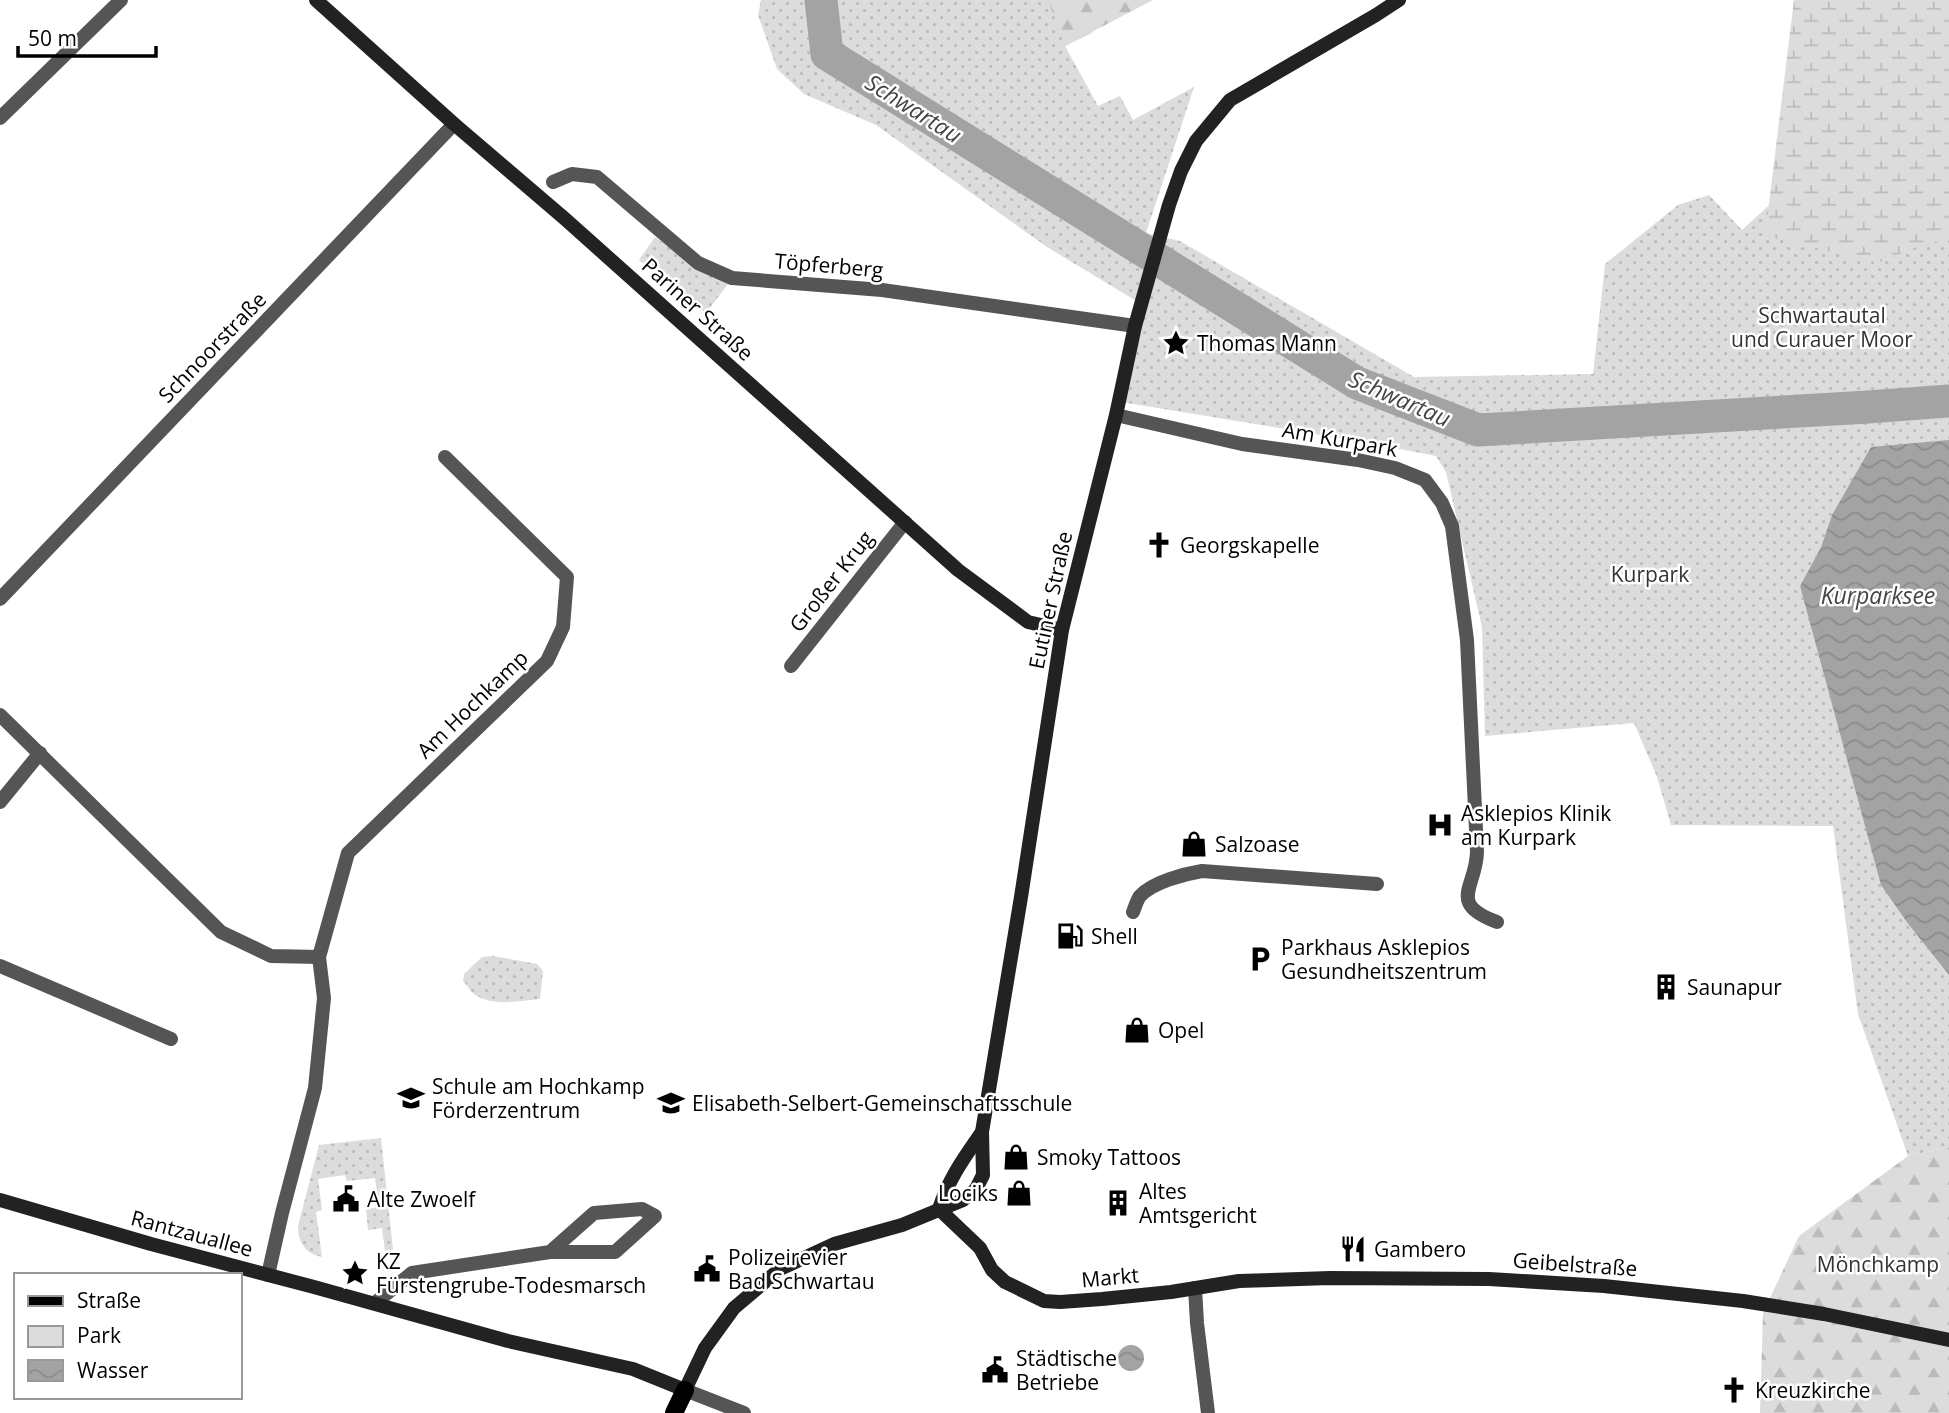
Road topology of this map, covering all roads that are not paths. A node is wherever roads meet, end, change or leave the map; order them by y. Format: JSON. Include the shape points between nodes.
{"nodes":[{"id":1,"x":121,"y":0,"type":"edge"},
{"id":2,"x":316,"y":0,"type":"edge"},
{"id":3,"x":1399,"y":0,"type":"edge"},
{"id":4,"x":0,"y":118,"type":"edge"},
{"id":5,"x":454,"y":124,"type":"junction"},
{"id":6,"x":554,"y":182,"type":"dead end"},
{"id":7,"x":1135,"y":326,"type":"junction"},
{"id":8,"x":1116,"y":415,"type":"junction"},
{"id":9,"x":445,"y":457,"type":"dead end"},
{"id":10,"x":905,"y":522,"type":"junction"},
{"id":11,"x":0,"y":599,"type":"edge"},
{"id":12,"x":1062,"y":630,"type":"junction"},
{"id":13,"x":791,"y":666,"type":"dead end"},
{"id":14,"x":0,"y":715,"type":"edge"},
{"id":15,"x":40,"y":753,"type":"junction"},
{"id":16,"x":0,"y":802,"type":"edge"},
{"id":17,"x":1377,"y":884,"type":"dead end"},
{"id":18,"x":1133,"y":912,"type":"dead end"},
{"id":19,"x":1497,"y":922,"type":"dead end"},
{"id":20,"x":319,"y":957,"type":"junction"},
{"id":21,"x":0,"y":966,"type":"edge"},
{"id":22,"x":172,"y":1039,"type":"dead end"},
{"id":23,"x":982,"y":1132,"type":"junction"},
{"id":24,"x":0,"y":1200,"type":"edge"},
{"id":25,"x":939,"y":1209,"type":"junction"},
{"id":26,"x":550,"y":1252,"type":"junction"},
{"id":27,"x":268,"y":1275,"type":"junction"},
{"id":28,"x":1195,"y":1288,"type":"junction"},
{"id":29,"x":375,"y":1303,"type":"junction"},
{"id":30,"x":1949,"y":1340,"type":"edge"},
{"id":31,"x":685,"y":1390,"type":"junction"},
{"id":32,"x":674,"y":1413,"type":"edge"},
{"id":33,"x":744,"y":1413,"type":"edge"},
{"id":34,"x":1208,"y":1413,"type":"edge"}],
"edges":[{"from":1,"to":4,"type":"street"},
{"from":2,"to":5,"type":"main road","name":"Pariner Straße"},
{"from":3,"to":7,"type":"main road","name":"Eutiner Straße","via":[[1230,100],[1196,142],[1181,171]]},
{"from":5,"to":10,"type":"main road","name":"Pariner Straße"},
{"from":5,"to":11,"type":"street","name":"Schnoorstraße"},
{"from":6,"to":7,"type":"street","name":"Töpferberg","via":[[572,174],[597,177],[698,263],[732,278],[882,290]]},
{"from":7,"to":8,"type":"main road","name":"Eutiner Straße"},
{"from":8,"to":12,"type":"main road","name":"Eutiner Straße"},
{"from":8,"to":19,"type":"street","name":"Am Kurpark","via":[[1242,444],[1395,468],[1424,480],[1442,503],[1452,526],[1467,640],[1477,863],[1467,892],[1478,915]]},
{"from":9,"to":20,"type":"street","name":"Am Hochkamp","via":[[567,577],[563,627],[547,661],[348,853]]},
{"from":10,"to":12,"type":"main road","name":"Pariner Straße","via":[[958,570],[1028,622]]},
{"from":10,"to":13,"type":"street","name":"Großer Krug"},
{"from":12,"to":23,"type":"main road","name":"Eutiner Straße"},
{"from":14,"to":15,"type":"street"},
{"from":15,"to":16,"type":"street"},
{"from":15,"to":20,"type":"street","via":[[221,932],[271,956]]},
{"from":17,"to":18,"type":"street","via":[[1202,871],[1161,883],[1140,897]]},
{"from":20,"to":27,"type":"street","name":"Am Hochkamp","via":[[324,998],[315,1087]]},
{"from":21,"to":22,"type":"street"},
{"from":23,"to":25,"type":"main road","via":[[952,1176]]},
{"from":23,"to":25,"type":"main road","via":[[983,1175],[976,1189]]},
{"from":24,"to":27,"type":"main road","name":"Rantzauallee"},
{"from":25,"to":28,"type":"main road","name":"Markt","via":[[980,1248],[1005,1282],[1044,1301]]},
{"from":25,"to":31,"type":"main road","via":[[834,1244],[780,1269],[734,1308],[705,1348]]},
{"from":26,"to":26,"type":"street","via":[[615,1252],[655,1216],[642,1209],[594,1213]]},
{"from":26,"to":29,"type":"street","via":[[412,1273]]},
{"from":27,"to":29,"type":"main road","name":"Rantzauallee"},
{"from":28,"to":30,"type":"main road","name":"Geibelstraße","via":[[1233,1281],[1330,1279],[1489,1279],[1604,1286],[1743,1301]]},
{"from":28,"to":34,"type":"street"},
{"from":29,"to":31,"type":"main road","name":"Rantzauallee","via":[[508,1341],[634,1369]]},
{"from":31,"to":32,"type":"main road"},
{"from":31,"to":33,"type":"street"}]}
